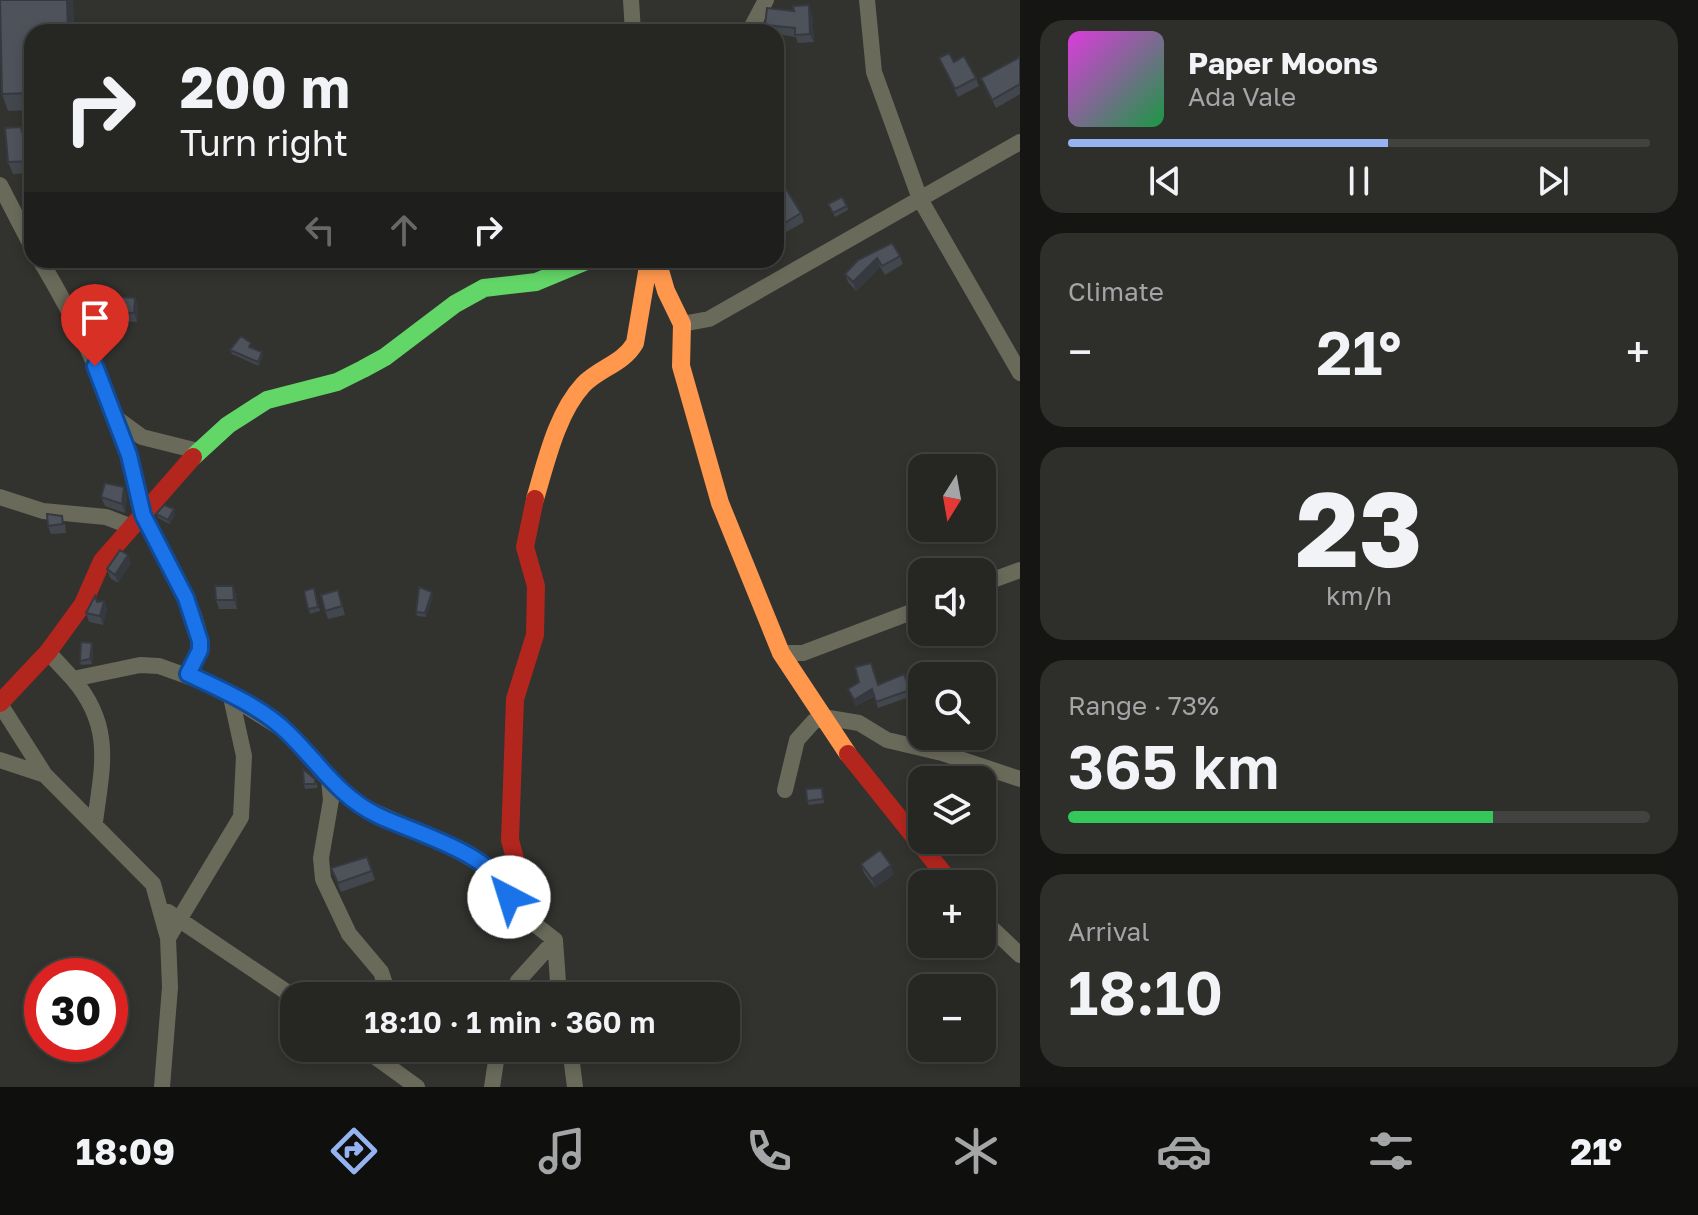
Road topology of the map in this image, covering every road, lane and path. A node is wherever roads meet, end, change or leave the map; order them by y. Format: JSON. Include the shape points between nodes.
{"nodes":[{"id":1,"x":631,"y":0,"type":"edge"},
{"id":2,"x":766,"y":0,"type":"edge"},
{"id":3,"x":867,"y":0,"type":"edge"},
{"id":4,"x":632,"y":24,"type":"edge"},
{"id":5,"x":753,"y":24,"type":"edge"},
{"id":6,"x":1020,"y":142,"type":"edge"},
{"id":7,"x":0,"y":185,"type":"edge"},
{"id":8,"x":920,"y":199,"type":"junction"},
{"id":9,"x":24,"y":232,"type":"edge"},
{"id":10,"x":44,"y":268,"type":"edge"},
{"id":11,"x":570,"y":268,"type":"edge"},
{"id":12,"x":648,"y":268,"type":"edge"},
{"id":13,"x":659,"y":268,"type":"edge"},
{"id":14,"x":682,"y":324,"type":"junction"},
{"id":15,"x":1020,"y":373,"type":"edge"},
{"id":16,"x":115,"y":418,"type":"junction"},
{"id":17,"x":198,"y":451,"type":"junction"},
{"id":18,"x":0,"y":497,"type":"edge"},
{"id":19,"x":137,"y":521,"type":"junction"},
{"id":20,"x":1020,"y":570,"type":"edge"},
{"id":21,"x":996,"y":579,"type":"edge"},
{"id":22,"x":908,"y":613,"type":"edge"},
{"id":23,"x":48,"y":652,"type":"junction"},
{"id":24,"x":781,"y":653,"type":"junction"},
{"id":25,"x":188,"y":674,"type":"junction"},
{"id":26,"x":73,"y":679,"type":"junction"},
{"id":27,"x":231,"y":697,"type":"junction"},
{"id":28,"x":0,"y":704,"type":"edge"},
{"id":29,"x":822,"y":719,"type":"junction"},
{"id":30,"x":0,"y":760,"type":"edge"},
{"id":31,"x":45,"y":775,"type":"junction"},
{"id":32,"x":1020,"y":779,"type":"edge"},
{"id":33,"x":329,"y":780,"type":"junction"},
{"id":34,"x":785,"y":790,"type":"dead end"},
{"id":35,"x":95,"y":822,"type":"junction"},
{"id":36,"x":940,"y":870,"type":"edge"},
{"id":37,"x":506,"y":889,"type":"junction"},
{"id":38,"x":160,"y":906,"type":"junction"},
{"id":39,"x":177,"y":918,"type":"junction"},
{"id":40,"x":996,"y":932,"type":"edge"},
{"id":41,"x":168,"y":938,"type":"junction"},
{"id":42,"x":555,"y":940,"type":"junction"},
{"id":43,"x":1020,"y":955,"type":"edge"},
{"id":44,"x":384,"y":982,"type":"edge"},
{"id":45,"x":522,"y":982,"type":"edge"},
{"id":46,"x":558,"y":982,"type":"edge"},
{"id":47,"x":280,"y":988,"type":"edge"},
{"id":48,"x":382,"y":1062,"type":"edge"},
{"id":49,"x":496,"y":1062,"type":"edge"},
{"id":50,"x":572,"y":1062,"type":"edge"},
{"id":51,"x":162,"y":1087,"type":"edge"},
{"id":52,"x":417,"y":1087,"type":"edge"},
{"id":53,"x":492,"y":1087,"type":"edge"},
{"id":54,"x":575,"y":1087,"type":"edge"}],
"edges":[{"from":1,"to":4,"type":"street"},
{"from":2,"to":5,"type":"street"},
{"from":3,"to":8,"type":"street","via":[[874,72]]},
{"from":6,"to":8,"type":"street"},
{"from":7,"to":9,"type":"street"},
{"from":8,"to":14,"type":"street","via":[[709,319]]},
{"from":8,"to":15,"type":"street"},
{"from":10,"to":16,"type":"street","via":[[78,328]]},
{"from":11,"to":17,"type":"street","via":[[536,282],[484,288],[385,357],[337,382],[267,400]]},
{"from":12,"to":37,"type":"street","via":[[635,343],[628,355],[586,382],[572,398],[528,522],[525,547],[536,586],[535,635],[515,699],[510,840],[517,866],[515,880]]},
{"from":13,"to":14,"type":"street"},
{"from":14,"to":24,"type":"street","via":[[681,366],[720,503]]},
{"from":16,"to":17,"type":"street","via":[[142,437]]},
{"from":16,"to":19,"type":"street","via":[[129,455]]},
{"from":17,"to":19,"type":"street"},
{"from":18,"to":19,"type":"street","via":[[43,511]]},
{"from":19,"to":23,"type":"street","via":[[102,561],[83,604]]},
{"from":19,"to":25,"type":"street","via":[[186,598],[200,641]]},
{"from":20,"to":21,"type":"street"},
{"from":22,"to":24,"type":"street","via":[[803,653]]},
{"from":23,"to":26,"type":"street"},
{"from":23,"to":28,"type":"street"},
{"from":24,"to":29,"type":"street"},
{"from":25,"to":26,"type":"street","via":[[140,665]]},
{"from":25,"to":27,"type":"street"},
{"from":26,"to":35,"type":"street","via":[[92,711],[105,753]]},
{"from":27,"to":33,"type":"street","via":[[287,732]]},
{"from":27,"to":39,"type":"street","via":[[244,756],[241,817]]},
{"from":28,"to":31,"type":"street"},
{"from":29,"to":32,"type":"street","via":[[859,723],[887,740]]},
{"from":29,"to":34,"type":"street","via":[[797,740]]},
{"from":29,"to":36,"type":"street"},
{"from":30,"to":31,"type":"street"},
{"from":31,"to":35,"type":"street"},
{"from":33,"to":37,"type":"street","via":[[377,815],[474,859]]},
{"from":33,"to":44,"type":"street","via":[[323,879],[349,934]]},
{"from":35,"to":38,"type":"street","via":[[147,874]]},
{"from":37,"to":42,"type":"street","via":[[519,912]]},
{"from":38,"to":39,"type":"street"},
{"from":38,"to":41,"type":"street"},
{"from":39,"to":41,"type":"street"},
{"from":39,"to":47,"type":"street"},
{"from":40,"to":43,"type":"street"},
{"from":41,"to":51,"type":"street"},
{"from":42,"to":45,"type":"street"},
{"from":42,"to":46,"type":"street"},
{"from":48,"to":52,"type":"street"},
{"from":49,"to":53,"type":"street"},
{"from":50,"to":54,"type":"street"}]}
